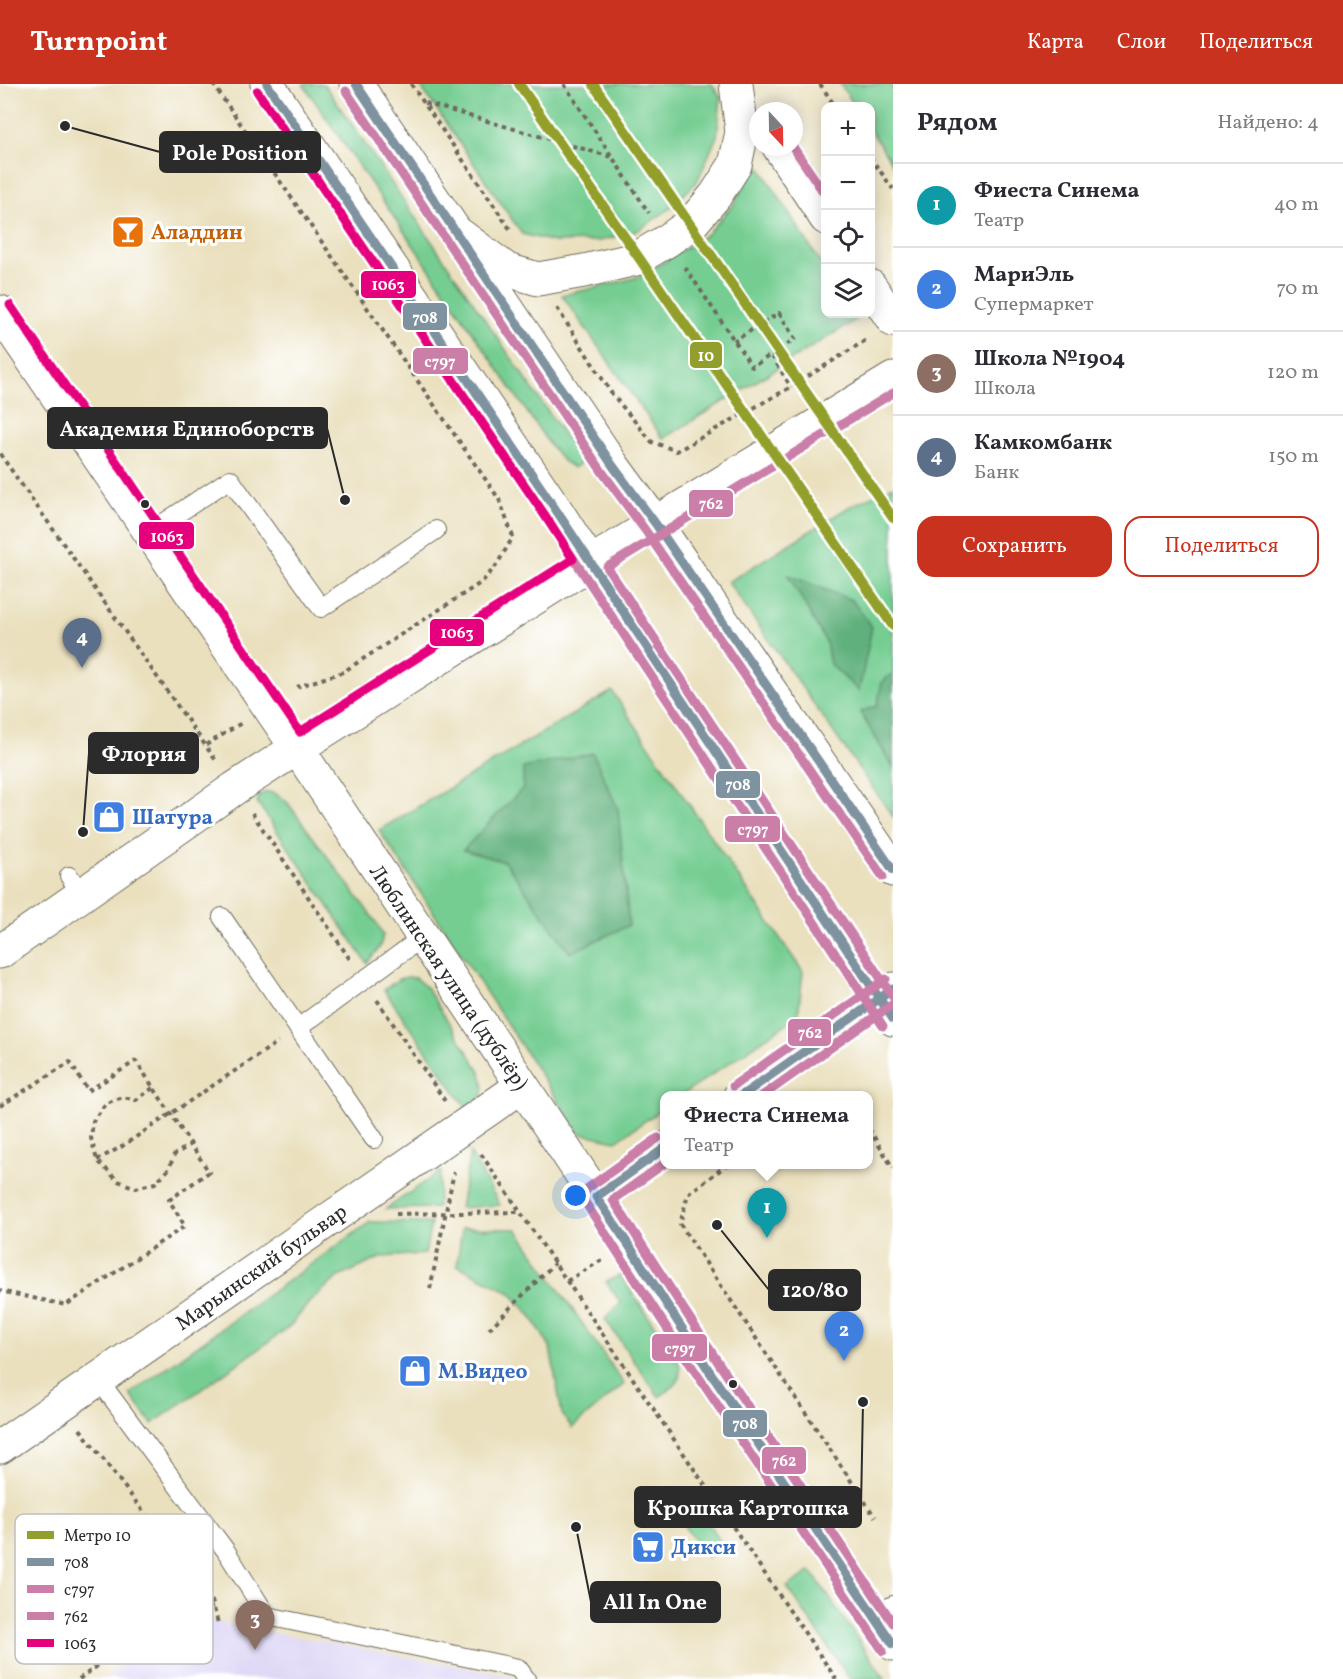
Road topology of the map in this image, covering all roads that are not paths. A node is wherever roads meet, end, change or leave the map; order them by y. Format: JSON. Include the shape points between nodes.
{"nodes":[{"id":1,"x":267,"y":84,"type":"edge"},
{"id":2,"x":356,"y":84,"type":"edge"},
{"id":3,"x":737,"y":84,"type":"edge"},
{"id":4,"x":749,"y":102,"type":"edge"},
{"id":5,"x":785,"y":156,"type":"edge"},
{"id":6,"x":821,"y":212,"type":"edge"},
{"id":7,"x":456,"y":231,"type":"junction"},
{"id":8,"x":875,"y":293,"type":"edge"},
{"id":9,"x":0,"y":312,"type":"edge"},
{"id":10,"x":893,"y":320,"type":"edge"},
{"id":11,"x":893,"y":380,"type":"edge"},
{"id":12,"x":655,"y":523,"type":"junction"},
{"id":13,"x":436,"y":530,"type":"dead end"},
{"id":14,"x":150,"y":532,"type":"junction"},
{"id":15,"x":590,"y":563,"type":"junction"},
{"id":16,"x":297,"y":748,"type":"junction"},
{"id":17,"x":893,"y":870,"type":"edge"},
{"id":18,"x":222,"y":917,"type":"dead end"},
{"id":19,"x":423,"y":937,"type":"junction"},
{"id":20,"x":0,"y":952,"type":"edge"},
{"id":21,"x":888,"y":1002,"type":"edge"},
{"id":22,"x":298,"y":1028,"type":"junction"},
{"id":23,"x":522,"y":1086,"type":"junction"},
{"id":24,"x":746,"y":1091,"type":"edge"},
{"id":25,"x":374,"y":1139,"type":"dead end"},
{"id":26,"x":660,"y":1152,"type":"edge"},
{"id":27,"x":596,"y":1197,"type":"junction"},
{"id":28,"x":87,"y":1387,"type":"junction"},
{"id":29,"x":0,"y":1448,"type":"edge"},
{"id":30,"x":195,"y":1514,"type":"edge"},
{"id":31,"x":213,"y":1536,"type":"edge"},
{"id":32,"x":883,"y":1610,"type":"edge"},
{"id":33,"x":893,"y":1644,"type":"edge"},
{"id":34,"x":526,"y":1679,"type":"edge"}],
"edges":[{"from":1,"to":15,"type":"street"},
{"from":2,"to":7,"type":"street"},
{"from":3,"to":4,"type":"street"},
{"from":3,"to":7,"type":"street","via":[[742,132],[735,165],[692,224],[636,258],[538,279],[507,270]]},
{"from":5,"to":6,"type":"street"},
{"from":7,"to":12,"type":"street"},
{"from":8,"to":10,"type":"street"},
{"from":9,"to":14,"type":"street","name":"Люблинская улица (дублёр)"},
{"from":11,"to":12,"type":"street"},
{"from":12,"to":15,"type":"street"},
{"from":12,"to":17,"type":"street"},
{"from":13,"to":14,"type":"lane","via":[[321,608],[230,479]]},
{"from":14,"to":16,"type":"street","name":"Люблинская улица (дублёр)"},
{"from":15,"to":16,"type":"street"},
{"from":15,"to":21,"type":"street"},
{"from":16,"to":19,"type":"street","name":"Люблинская улица (дублёр)"},
{"from":16,"to":20,"type":"street","via":[[76,885]]},
{"from":18,"to":22,"type":"lane"},
{"from":19,"to":22,"type":"lane"},
{"from":19,"to":23,"type":"street","name":"Люблинская улица (дублёр)"},
{"from":21,"to":24,"type":"street"},
{"from":22,"to":25,"type":"lane"},
{"from":23,"to":27,"type":"street","name":"Люблинская улица (дублёр)"},
{"from":23,"to":28,"type":"street","name":"Марьинский бульвар","via":[[470,1138]]},
{"from":26,"to":27,"type":"street"},
{"from":27,"to":32,"type":"street","name":"Люблинская улица (дублёр)","via":[[708,1369]]},
{"from":28,"to":29,"type":"street","name":"Марьинский бульвар"},
{"from":28,"to":30,"type":"lane"},
{"from":31,"to":34,"type":"lane","via":[[267,1616],[518,1668]]},
{"from":32,"to":33,"type":"street","name":"Люблинская улица (дублёр)"}]}
